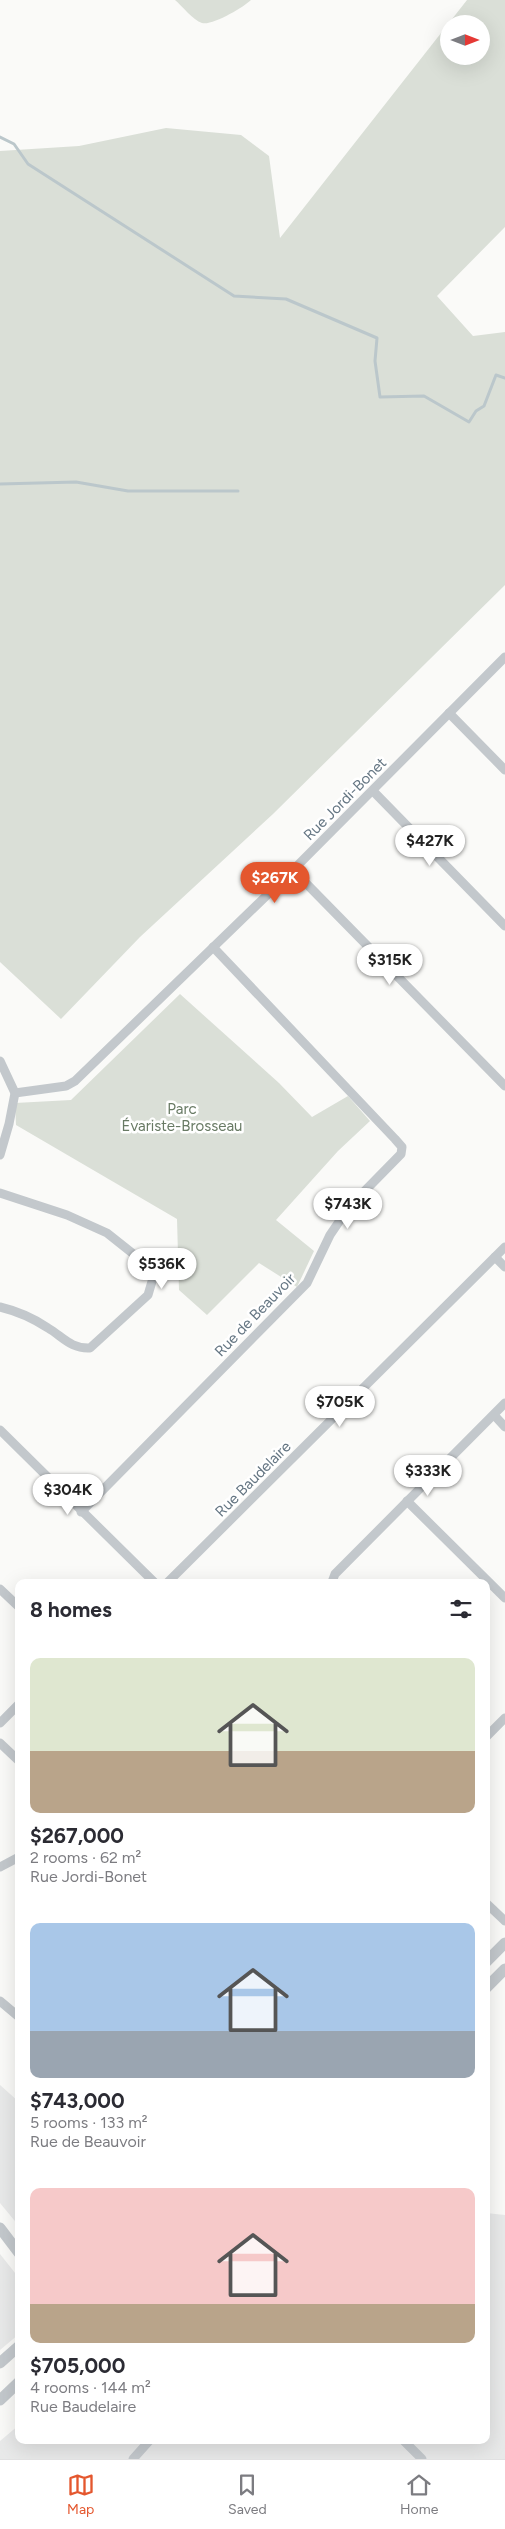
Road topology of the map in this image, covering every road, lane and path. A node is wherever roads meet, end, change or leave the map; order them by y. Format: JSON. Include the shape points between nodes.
{"nodes":[{"id":1,"x":505,"y":657,"type":"edge"},
{"id":2,"x":449,"y":713,"type":"junction"},
{"id":3,"x":505,"y":770,"type":"edge"},
{"id":4,"x":373,"y":791,"type":"junction"},
{"id":5,"x":293,"y":870,"type":"junction"},
{"id":6,"x":505,"y":926,"type":"edge"},
{"id":7,"x":213,"y":947,"type":"junction"},
{"id":8,"x":0,"y":1061,"type":"edge"},
{"id":9,"x":505,"y":1086,"type":"edge"},
{"id":10,"x":14,"y":1093,"type":"junction"},
{"id":11,"x":0,"y":1155,"type":"edge"},
{"id":12,"x":0,"y":1193,"type":"edge"},
{"id":13,"x":505,"y":1246,"type":"edge"},
{"id":14,"x":495,"y":1257,"type":"junction"},
{"id":15,"x":505,"y":1267,"type":"edge"},
{"id":16,"x":0,"y":1307,"type":"edge"},
{"id":17,"x":505,"y":1403,"type":"edge"},
{"id":18,"x":494,"y":1414,"type":"junction"},
{"id":19,"x":505,"y":1427,"type":"edge"},
{"id":20,"x":0,"y":1430,"type":"edge"},
{"id":21,"x":407,"y":1501,"type":"junction"},
{"id":22,"x":80,"y":1512,"type":"junction"},
{"id":23,"x":151,"y":1579,"type":"edge"},
{"id":24,"x":171,"y":1579,"type":"edge"},
{"id":25,"x":333,"y":1579,"type":"edge"},
{"id":26,"x":486,"y":1579,"type":"edge"},
{"id":27,"x":490,"y":1583,"type":"edge"},
{"id":28,"x":0,"y":1589,"type":"edge"},
{"id":29,"x":505,"y":1598,"type":"edge"},
{"id":30,"x":15,"y":1603,"type":"edge"},
{"id":31,"x":15,"y":1708,"type":"edge"},
{"id":32,"x":505,"y":1718,"type":"edge"},
{"id":33,"x":0,"y":1723,"type":"edge"},
{"id":34,"x":490,"y":1733,"type":"edge"},
{"id":35,"x":0,"y":1743,"type":"edge"},
{"id":36,"x":15,"y":1757,"type":"edge"},
{"id":37,"x":15,"y":1859,"type":"edge"},
{"id":38,"x":0,"y":1868,"type":"edge"},
{"id":39,"x":490,"y":1907,"type":"edge"},
{"id":40,"x":505,"y":1921,"type":"edge"},
{"id":41,"x":505,"y":1943,"type":"edge"},
{"id":42,"x":490,"y":1958,"type":"edge"},
{"id":43,"x":505,"y":1968,"type":"edge"},
{"id":44,"x":490,"y":1984,"type":"edge"},
{"id":45,"x":0,"y":2001,"type":"edge"},
{"id":46,"x":15,"y":2014,"type":"edge"},
{"id":47,"x":0,"y":2228,"type":"edge"},
{"id":48,"x":15,"y":2249,"type":"edge"},
{"id":49,"x":15,"y":2350,"type":"edge"},
{"id":50,"x":0,"y":2363,"type":"edge"},
{"id":51,"x":15,"y":2386,"type":"edge"},
{"id":52,"x":0,"y":2400,"type":"edge"},
{"id":53,"x":146,"y":2444,"type":"edge"},
{"id":54,"x":407,"y":2444,"type":"edge"},
{"id":55,"x":132,"y":2459,"type":"edge"},
{"id":56,"x":422,"y":2459,"type":"edge"}],
"edges":[{"from":1,"to":2,"type":"street","name":"Rue Jordi-Bonet"},
{"from":2,"to":3,"type":"street"},
{"from":2,"to":4,"type":"street","name":"Rue Jordi-Bonet"},
{"from":4,"to":5,"type":"street","name":"Rue Jordi-Bonet"},
{"from":4,"to":6,"type":"street"},
{"from":5,"to":7,"type":"street","name":"Rue Jordi-Bonet"},
{"from":5,"to":9,"type":"street"},
{"from":7,"to":10,"type":"street","name":"Rue Jordi-Bonet","via":[[74,1081],[66,1086]]},
{"from":7,"to":22,"type":"street","name":"Rue de Beauvoir","via":[[395,1138],[402,1147],[401,1154],[349,1207],[330,1236],[307,1283]]},
{"from":8,"to":10,"type":"street"},
{"from":10,"to":11,"type":"street"},
{"from":12,"to":16,"type":"street","via":[[68,1215],[107,1233],[146,1264],[153,1278],[148,1295],[90,1348],[79,1349],[48,1328],[14,1310]]},
{"from":13,"to":14,"type":"street","name":"Rue Baudelaire"},
{"from":14,"to":15,"type":"street"},
{"from":14,"to":24,"type":"street","name":"Rue Baudelaire"},
{"from":17,"to":18,"type":"street"},
{"from":18,"to":19,"type":"street"},
{"from":18,"to":21,"type":"street"},
{"from":20,"to":22,"type":"street"},
{"from":21,"to":25,"type":"street"},
{"from":21,"to":26,"type":"street"},
{"from":22,"to":23,"type":"street"},
{"from":27,"to":29,"type":"street"},
{"from":28,"to":30,"type":"street"},
{"from":31,"to":33,"type":"street"},
{"from":32,"to":34,"type":"street"},
{"from":35,"to":36,"type":"street"},
{"from":37,"to":38,"type":"street"},
{"from":39,"to":40,"type":"street"},
{"from":41,"to":42,"type":"street"},
{"from":43,"to":44,"type":"street"},
{"from":45,"to":46,"type":"street"},
{"from":47,"to":48,"type":"street"},
{"from":49,"to":50,"type":"street"},
{"from":51,"to":52,"type":"street"},
{"from":53,"to":55,"type":"street"},
{"from":54,"to":56,"type":"street"}]}
